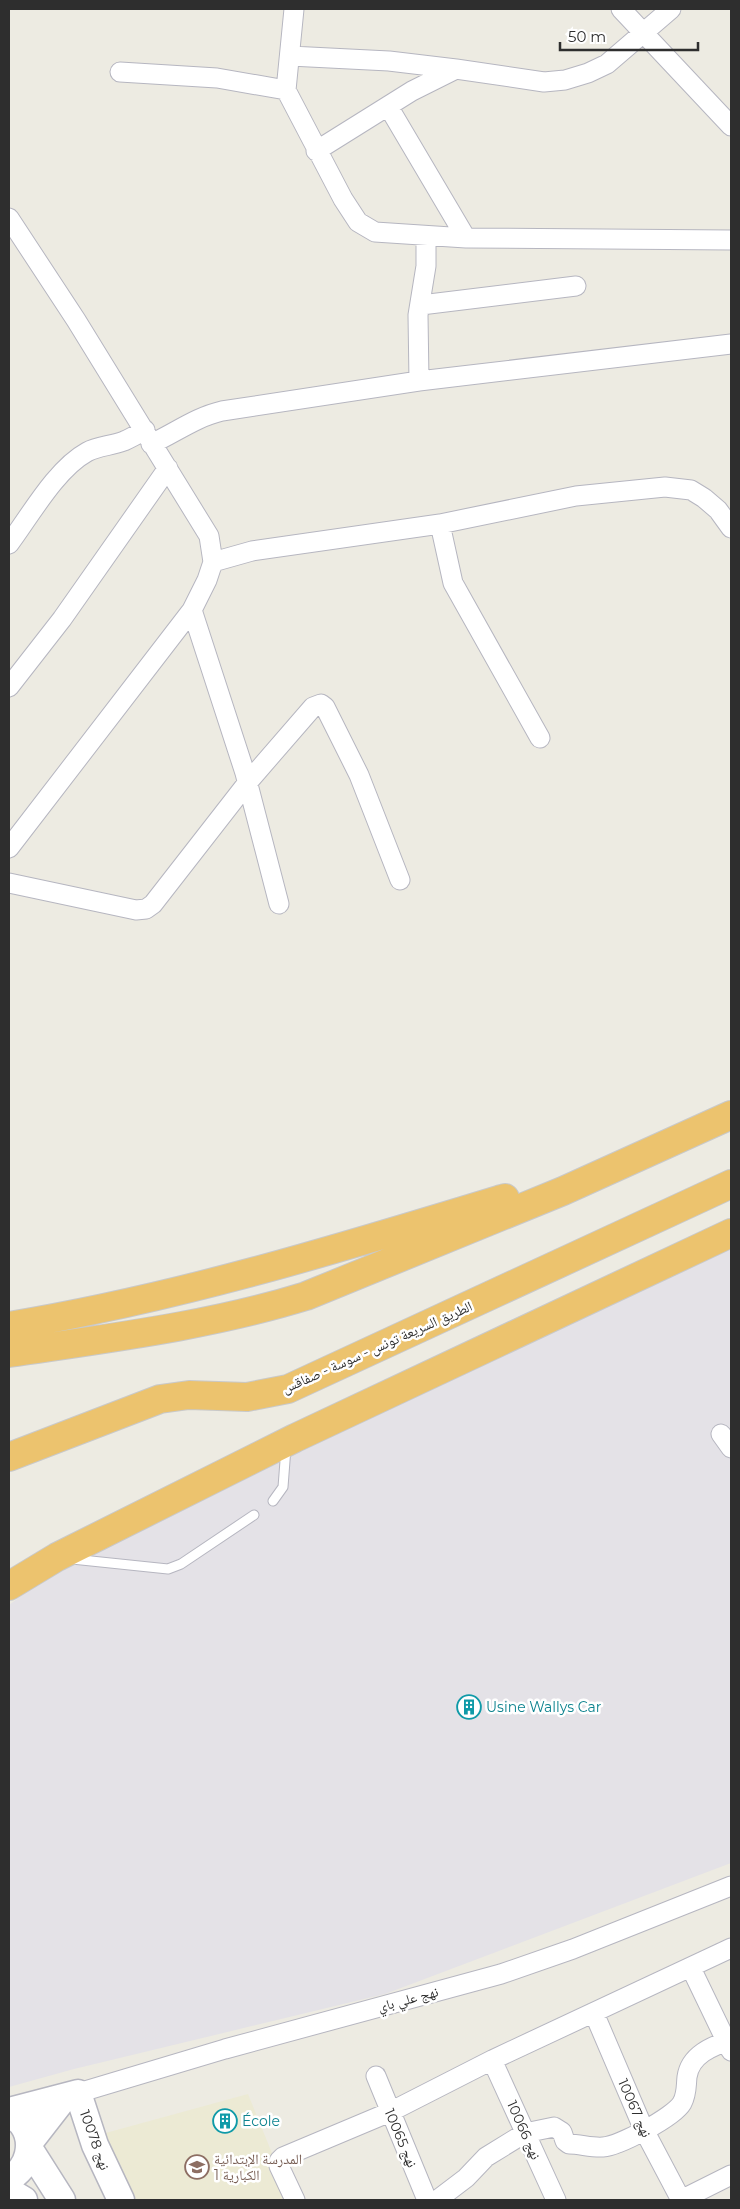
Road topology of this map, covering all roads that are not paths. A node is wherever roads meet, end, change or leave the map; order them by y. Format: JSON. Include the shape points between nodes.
{"nodes":[{"id":1,"x":294,"y":9,"type":"edge"},
{"id":2,"x":621,"y":9,"type":"edge"},
{"id":3,"x":671,"y":9,"type":"edge"},
{"id":4,"x":644,"y":33,"type":"junction"},
{"id":5,"x":290,"y":56,"type":"junction"},
{"id":6,"x":456,"y":68,"type":"junction"},
{"id":7,"x":120,"y":72,"type":"dead end"},
{"id":8,"x":286,"y":90,"type":"junction"},
{"id":9,"x":388,"y":106,"type":"junction"},
{"id":10,"x":731,"y":126,"type":"edge"},
{"id":11,"x":316,"y":151,"type":"junction"},
{"id":12,"x":9,"y":218,"type":"edge"},
{"id":13,"x":426,"y":236,"type":"junction"},
{"id":14,"x":466,"y":238,"type":"junction"},
{"id":15,"x":731,"y":240,"type":"edge"},
{"id":16,"x":576,"y":286,"type":"dead end"},
{"id":17,"x":421,"y":305,"type":"junction"},
{"id":18,"x":731,"y":344,"type":"edge"},
{"id":19,"x":419,"y":382,"type":"junction"},
{"id":20,"x":148,"y":437,"type":"junction"},
{"id":21,"x":168,"y":468,"type":"junction"},
{"id":22,"x":440,"y":524,"type":"junction"},
{"id":23,"x":731,"y":528,"type":"edge"},
{"id":24,"x":9,"y":544,"type":"edge"},
{"id":25,"x":213,"y":562,"type":"junction"},
{"id":26,"x":192,"y":610,"type":"junction"},
{"id":27,"x":9,"y":687,"type":"edge"},
{"id":28,"x":540,"y":738,"type":"dead end"},
{"id":29,"x":248,"y":782,"type":"junction"},
{"id":30,"x":9,"y":848,"type":"edge"},
{"id":31,"x":400,"y":880,"type":"dead end"},
{"id":32,"x":9,"y":883,"type":"edge"},
{"id":33,"x":279,"y":904,"type":"dead end"},
{"id":34,"x":731,"y":1115,"type":"edge"},
{"id":35,"x":731,"y":1184,"type":"edge"},
{"id":36,"x":563,"y":1191,"type":"junction"},
{"id":37,"x":731,"y":1233,"type":"edge"},
{"id":38,"x":9,"y":1326,"type":"edge"},
{"id":39,"x":9,"y":1353,"type":"edge"},
{"id":40,"x":286,"y":1443,"type":"junction"},
{"id":41,"x":9,"y":1457,"type":"edge"},
{"id":42,"x":273,"y":1502,"type":"dead end"},
{"id":43,"x":254,"y":1515,"type":"dead end"},
{"id":44,"x":56,"y":1557,"type":"junction"},
{"id":45,"x":9,"y":1586,"type":"edge"},
{"id":46,"x":731,"y":1886,"type":"edge"},
{"id":47,"x":731,"y":1948,"type":"edge"},
{"id":48,"x":691,"y":1968,"type":"junction"},
{"id":49,"x":594,"y":2013,"type":"junction"},
{"id":50,"x":730,"y":2044,"type":"edge"},
{"id":51,"x":492,"y":2060,"type":"junction"},
{"id":52,"x":376,"y":2076,"type":"dead end"},
{"id":53,"x":71,"y":2095,"type":"junction"},
{"id":54,"x":9,"y":2111,"type":"edge"},
{"id":55,"x":390,"y":2112,"type":"junction"},
{"id":56,"x":9,"y":2115,"type":"edge"},
{"id":57,"x":644,"y":2130,"type":"junction"},
{"id":58,"x":525,"y":2133,"type":"junction"},
{"id":59,"x":29,"y":2146,"type":"junction"},
{"id":60,"x":731,"y":2175,"type":"edge"},
{"id":61,"x":9,"y":2178,"type":"edge"},
{"id":62,"x":9,"y":2191,"type":"edge"},
{"id":63,"x":24,"y":2200,"type":"edge"},
{"id":64,"x":62,"y":2200,"type":"edge"},
{"id":65,"x":121,"y":2200,"type":"edge"},
{"id":66,"x":295,"y":2200,"type":"edge"},
{"id":67,"x":427,"y":2200,"type":"edge"},
{"id":68,"x":437,"y":2200,"type":"edge"},
{"id":69,"x":556,"y":2200,"type":"edge"},
{"id":70,"x":681,"y":2200,"type":"edge"}],
"edges":[{"from":1,"to":5,"type":"street"},
{"from":2,"to":4,"type":"street"},
{"from":3,"to":4,"type":"street"},
{"from":4,"to":6,"type":"street","via":[[607,64],[565,80],[544,82]]},
{"from":4,"to":10,"type":"street"},
{"from":5,"to":6,"type":"street"},
{"from":5,"to":8,"type":"street"},
{"from":6,"to":9,"type":"street"},
{"from":7,"to":8,"type":"street","via":[[217,78]]},
{"from":8,"to":11,"type":"street"},
{"from":9,"to":11,"type":"street"},
{"from":9,"to":14,"type":"street"},
{"from":11,"to":13,"type":"street","via":[[358,222],[375,232]]},
{"from":12,"to":20,"type":"street"},
{"from":13,"to":14,"type":"street"},
{"from":13,"to":17,"type":"street"},
{"from":14,"to":15,"type":"street"},
{"from":16,"to":17,"type":"street"},
{"from":17,"to":19,"type":"street","via":[[418,324]]},
{"from":18,"to":19,"type":"street"},
{"from":19,"to":20,"type":"street","via":[[222,411]]},
{"from":20,"to":21,"type":"street"},
{"from":20,"to":24,"type":"street","via":[[85,453],[58,478]]},
{"from":21,"to":25,"type":"street","via":[[209,536]]},
{"from":21,"to":27,"type":"street","via":[[62,619]]},
{"from":22,"to":23,"type":"street","via":[[576,496],[665,486],[698,494],[718,510]]},
{"from":22,"to":25,"type":"street","via":[[264,549]]},
{"from":22,"to":28,"type":"street","via":[[453,583]]},
{"from":25,"to":26,"type":"street"},
{"from":26,"to":29,"type":"street"},
{"from":26,"to":30,"type":"street"},
{"from":29,"to":31,"type":"street","via":[[313,708],[321,704],[359,775]]},
{"from":29,"to":32,"type":"street","via":[[146,909],[136,910]]},
{"from":29,"to":33,"type":"street"},
{"from":34,"to":36,"type":"highway"},
{"from":35,"to":41,"type":"highway","name":"الطريق السريعة تونس - سوسة - صفاقس","via":[[288,1389],[247,1397],[189,1395],[160,1399]]},
{"from":36,"to":38,"type":"highway","via":[[512,1196],[254,1272]]},
{"from":36,"to":39,"type":"highway","via":[[345,1281],[265,1309],[204,1323]]},
{"from":37,"to":40,"type":"highway"},
{"from":40,"to":42,"type":"lane","via":[[285,1479]]},
{"from":40,"to":44,"type":"highway"},
{"from":43,"to":44,"type":"lane","via":[[181,1564],[168,1569]]},
{"from":44,"to":45,"type":"highway"},
{"from":46,"to":53,"type":"street","name":"نهج علي باي","via":[[501,1974],[225,2048]]},
{"from":47,"to":48,"type":"street"},
{"from":48,"to":49,"type":"street"},
{"from":48,"to":50,"type":"street"},
{"from":49,"to":51,"type":"street"},
{"from":49,"to":57,"type":"street","name":"نهج 10067"},
{"from":50,"to":57,"type":"street","via":[[695,2057],[690,2065],[687,2092],[680,2106]]},
{"from":51,"to":55,"type":"street"},
{"from":51,"to":58,"type":"street","name":"نهج 10066"},
{"from":52,"to":55,"type":"street","name":"نهج 10065"},
{"from":53,"to":54,"type":"street","name":"نهج علي باي"},
{"from":53,"to":59,"type":"street"},
{"from":53,"to":65,"type":"street","name":"نهج 10078"},
{"from":55,"to":66,"type":"street","via":[[279,2160]]},
{"from":55,"to":67,"type":"street","name":"نهج 10065"},
{"from":56,"to":59,"type":"street","via":[[21,2123]]},
{"from":57,"to":58,"type":"street","via":[[606,2147],[569,2144],[562,2132],[554,2127]]},
{"from":57,"to":70,"type":"street","name":"نهج 10067"},
{"from":58,"to":68,"type":"street","via":[[486,2157],[466,2178]]},
{"from":58,"to":69,"type":"street","name":"نهج 10066"},
{"from":59,"to":61,"type":"street","via":[[25,2163]]},
{"from":59,"to":64,"type":"street"},
{"from":60,"to":70,"type":"street"},
{"from":62,"to":63,"type":"street"}]}
